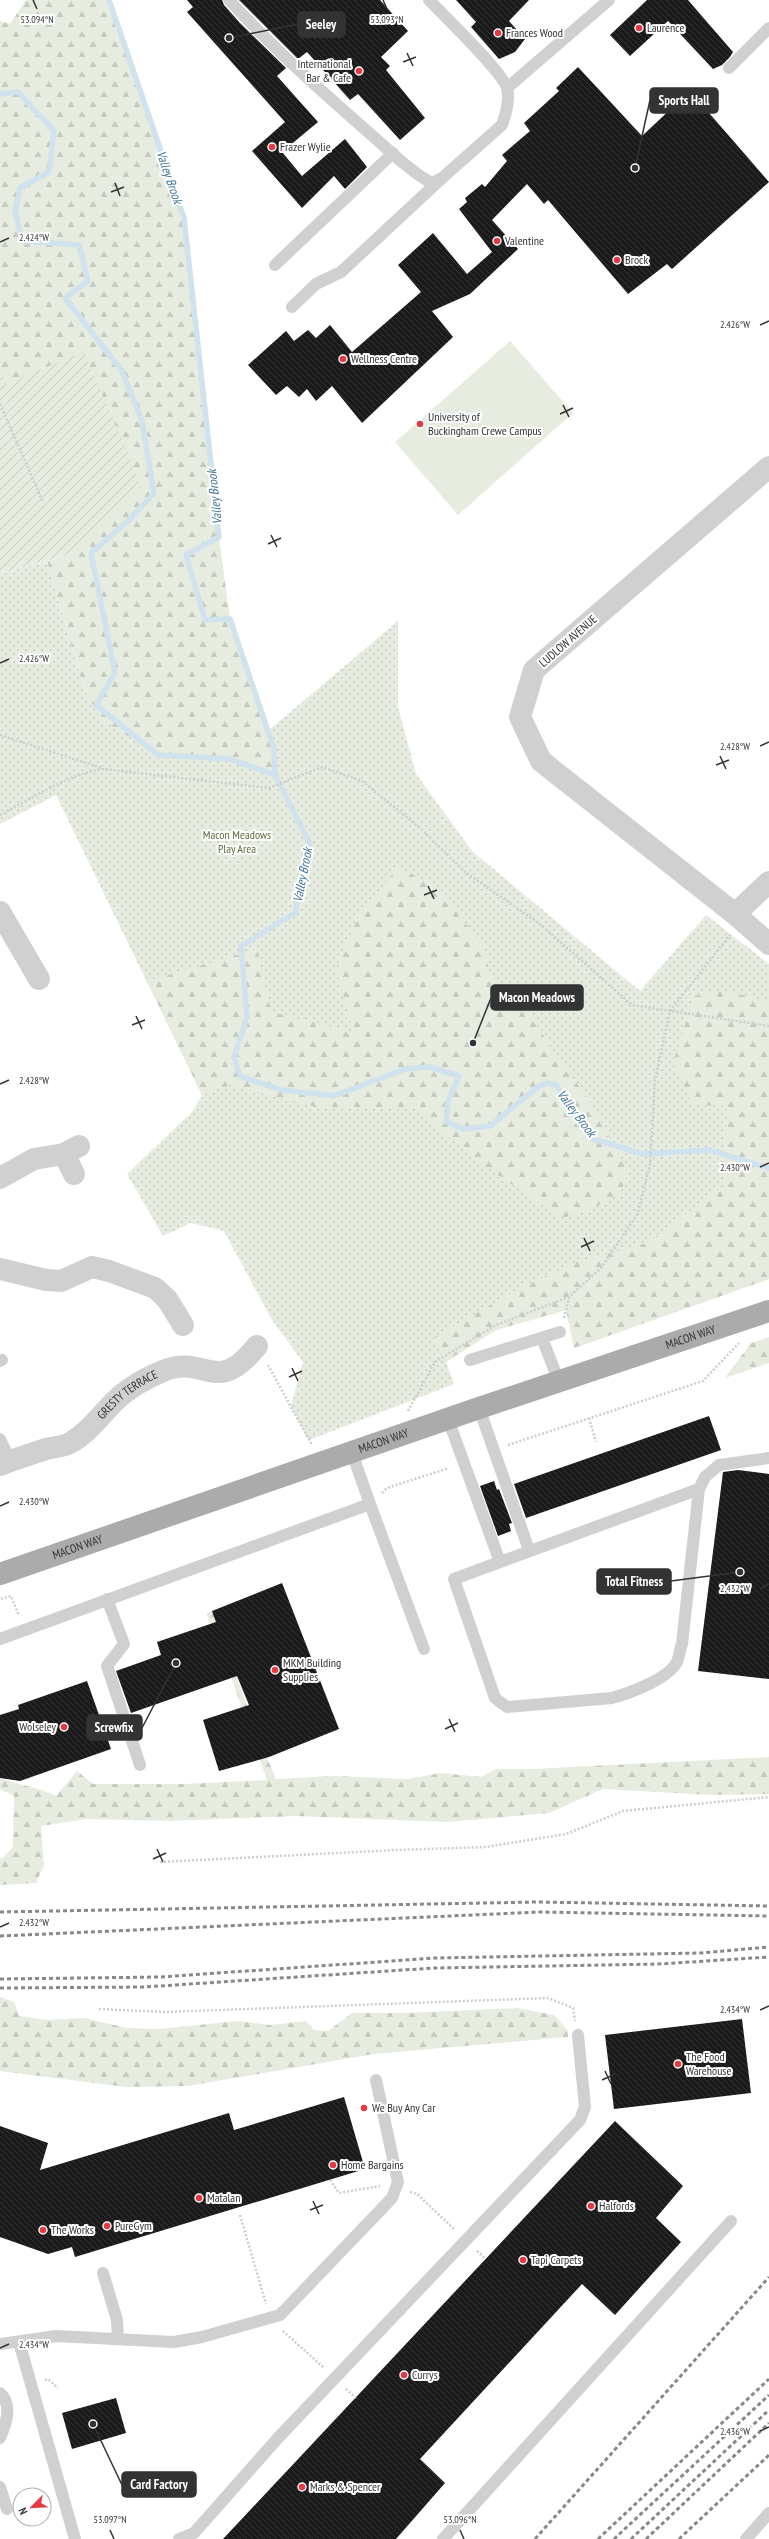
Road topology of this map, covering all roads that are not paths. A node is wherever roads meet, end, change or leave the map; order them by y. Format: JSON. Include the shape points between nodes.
{"nodes":[{"id":1,"x":230,"y":0,"type":"edge"},
{"id":2,"x":429,"y":0,"type":"edge"},
{"id":3,"x":609,"y":0,"type":"edge"},
{"id":4,"x":769,"y":28,"type":"edge"},
{"id":5,"x":729,"y":68,"type":"dead end"},
{"id":6,"x":507,"y":88,"type":"junction"},
{"id":7,"x":393,"y":153,"type":"junction"},
{"id":8,"x":442,"y":178,"type":"junction"},
{"id":9,"x":275,"y":265,"type":"dead end"},
{"id":10,"x":292,"y":307,"type":"dead end"},
{"id":11,"x":769,"y":467,"type":"edge"},
{"id":12,"x":769,"y":882,"type":"edge"},
{"id":13,"x":0,"y":912,"type":"edge"},
{"id":14,"x":736,"y":914,"type":"junction"},
{"id":15,"x":769,"y":944,"type":"edge"},
{"id":16,"x":39,"y":979,"type":"dead end"},
{"id":17,"x":74,"y":1174,"type":"dead end"},
{"id":18,"x":0,"y":1178,"type":"edge"},
{"id":19,"x":0,"y":1269,"type":"edge"},
{"id":20,"x":769,"y":1311,"type":"edge"},
{"id":21,"x":183,"y":1325,"type":"dead end"},
{"id":22,"x":560,"y":1332,"type":"road end"},
{"id":23,"x":542,"y":1338,"type":"junction"},
{"id":24,"x":257,"y":1346,"type":"road end"},
{"id":25,"x":470,"y":1360,"type":"dead end"},
{"id":26,"x":559,"y":1382,"type":"junction"},
{"id":27,"x":479,"y":1408,"type":"junction"},
{"id":28,"x":448,"y":1420,"type":"junction"},
{"id":29,"x":0,"y":1439,"type":"edge"},
{"id":30,"x":352,"y":1452,"type":"junction"},
{"id":31,"x":769,"y":1458,"type":"edge"},
{"id":32,"x":5,"y":1463,"type":"edge"},
{"id":33,"x":699,"y":1489,"type":"junction"},
{"id":34,"x":370,"y":1504,"type":"junction"},
{"id":35,"x":529,"y":1550,"type":"junction"},
{"id":36,"x":500,"y":1562,"type":"junction"},
{"id":37,"x":0,"y":1574,"type":"edge"},
{"id":38,"x":107,"y":1599,"type":"junction"},
{"id":39,"x":0,"y":1639,"type":"edge"},
{"id":40,"x":424,"y":1649,"type":"dead end"},
{"id":41,"x":140,"y":1766,"type":"dead end"},
{"id":42,"x":578,"y":2035,"type":"road end"},
{"id":43,"x":376,"y":2080,"type":"dead end"},
{"id":44,"x":731,"y":2221,"type":"dead end"},
{"id":45,"x":103,"y":2273,"type":"dead end"},
{"id":46,"x":118,"y":2338,"type":"junction"},
{"id":47,"x":19,"y":2342,"type":"junction"},
{"id":48,"x":0,"y":2344,"type":"edge"},
{"id":49,"x":0,"y":2393,"type":"edge"},
{"id":50,"x":0,"y":2438,"type":"edge"},
{"id":51,"x":0,"y":2487,"type":"edge"},
{"id":52,"x":7,"y":2509,"type":"dead end"},
{"id":53,"x":769,"y":2513,"type":"edge"},
{"id":54,"x":75,"y":2539,"type":"edge"},
{"id":55,"x":179,"y":2539,"type":"edge"},
{"id":56,"x":443,"y":2539,"type":"edge"},
{"id":57,"x":746,"y":2539,"type":"edge"}],
"edges":[{"from":1,"to":7,"type":"lane","via":[[263,37]]},
{"from":2,"to":6,"type":"lane","via":[[497,72]]},
{"from":3,"to":6,"type":"lane"},
{"from":4,"to":5,"type":"lane"},
{"from":6,"to":8,"type":"lane","via":[[507,112],[502,125]]},
{"from":7,"to":8,"type":"lane","via":[[428,180],[432,182]]},
{"from":7,"to":9,"type":"lane"},
{"from":8,"to":10,"type":"lane","via":[[341,272],[316,284]]},
{"from":11,"to":14,"type":"street","name":"LUDLOW AVENUE","via":[[534,670],[520,717],[541,761]]},
{"from":12,"to":14,"type":"street"},
{"from":13,"to":16,"type":"street"},
{"from":14,"to":15,"type":"street","name":"LUDLOW AVENUE"},
{"from":17,"to":18,"type":"street","via":[[71,1150],[34,1159]]},
{"from":19,"to":21,"type":"street","via":[[60,1281],[92,1267],[109,1271],[155,1288],[167,1299]]},
{"from":20,"to":26,"type":"main road","name":"MACON WAY"},
{"from":22,"to":23,"type":"lane"},
{"from":23,"to":25,"type":"lane"},
{"from":23,"to":26,"type":"lane"},
{"from":24,"to":32,"type":"street","name":"GRESTY TERRACE","via":[[243,1363],[227,1372],[209,1372],[186,1365],[164,1371],[138,1384],[115,1400],[89,1430],[69,1444]]},
{"from":26,"to":27,"type":"main road","name":"MACON WAY"},
{"from":27,"to":28,"type":"main road","name":"MACON WAY"},
{"from":27,"to":35,"type":"lane"},
{"from":28,"to":30,"type":"main road","name":"MACON WAY"},
{"from":28,"to":36,"type":"lane"},
{"from":29,"to":32,"type":"lane"},
{"from":30,"to":34,"type":"lane"},
{"from":30,"to":37,"type":"main road","name":"MACON WAY"},
{"from":31,"to":33,"type":"lane","via":[[719,1465],[705,1476]]},
{"from":33,"to":35,"type":"lane"},
{"from":33,"to":36,"type":"lane","via":[[682,1644],[676,1662],[667,1673],[626,1694],[612,1698],[507,1707],[495,1698],[454,1579]]},
{"from":34,"to":38,"type":"lane"},
{"from":34,"to":40,"type":"lane"},
{"from":35,"to":36,"type":"lane"},
{"from":38,"to":39,"type":"lane"},
{"from":38,"to":41,"type":"lane","via":[[124,1644],[107,1666]]},
{"from":42,"to":55,"type":"lane","via":[[585,2107],[580,2120],[278,2438],[194,2533]]},
{"from":43,"to":46,"type":"lane","via":[[397,2175],[395,2190],[386,2206],[280,2315],[202,2337],[174,2342]]},
{"from":44,"to":56,"type":"lane"},
{"from":45,"to":46,"type":"lane","via":[[117,2320]]},
{"from":46,"to":47,"type":"lane","via":[[56,2336]]},
{"from":47,"to":48,"type":"lane"},
{"from":47,"to":54,"type":"lane"},
{"from":49,"to":50,"type":"lane","via":[[7,2405],[6,2422]]},
{"from":51,"to":52,"type":"lane"},
{"from":53,"to":57,"type":"lane"}]}
